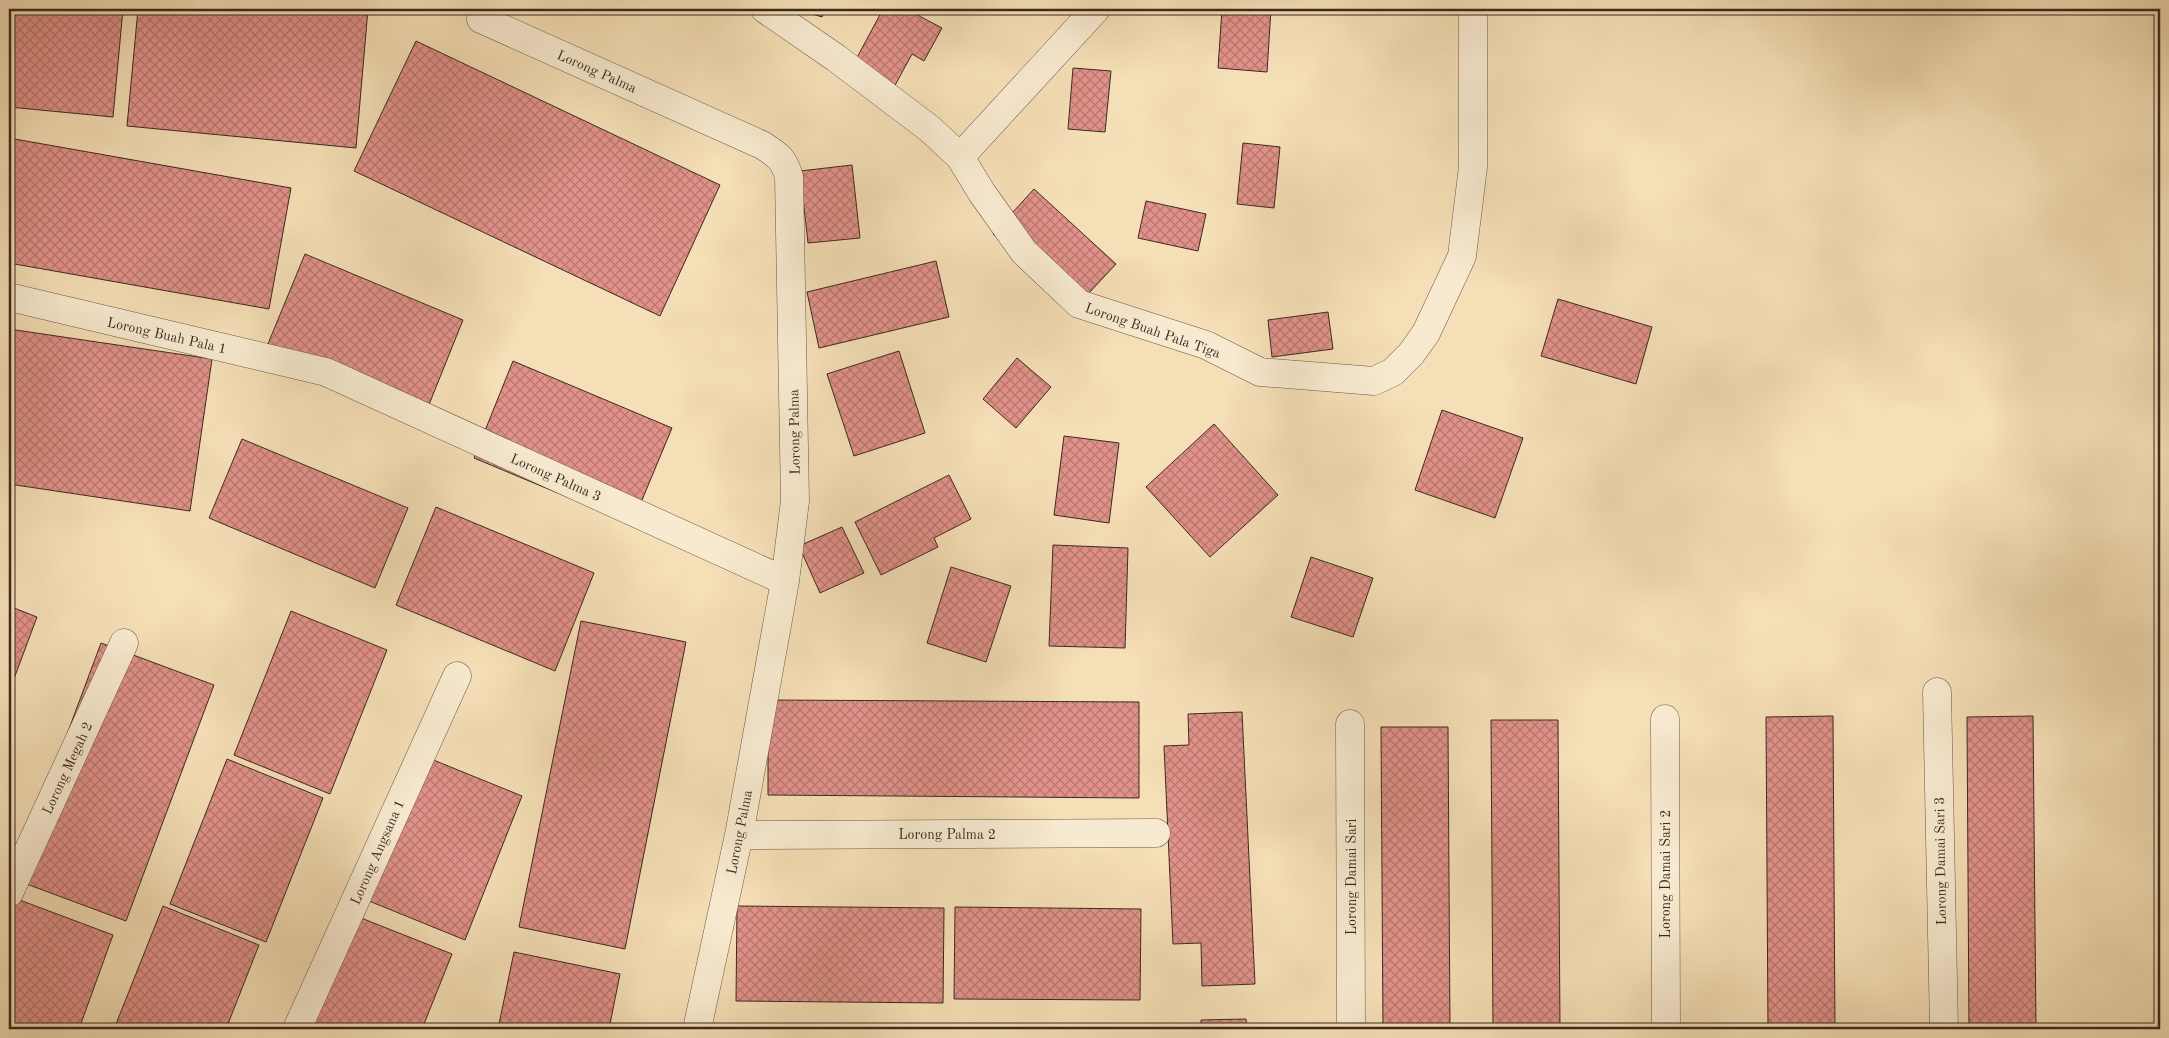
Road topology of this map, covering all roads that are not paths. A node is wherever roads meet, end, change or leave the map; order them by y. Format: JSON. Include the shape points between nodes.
{"nodes":[{"id":1,"x":765,"y":9,"type":"edge"},
{"id":2,"x":1096,"y":9,"type":"edge"},
{"id":3,"x":1473,"y":9,"type":"edge"},
{"id":4,"x":481,"y":19,"type":"dead end"},
{"id":5,"x":960,"y":157,"type":"junction"},
{"id":6,"x":9,"y":297,"type":"edge"},
{"id":7,"x":326,"y":372,"type":"joint"},
{"id":8,"x":785,"y":581,"type":"junction"},
{"id":9,"x":124,"y":643,"type":"dead end"},
{"id":10,"x":457,"y":676,"type":"dead end"},
{"id":11,"x":1937,"y":692,"type":"dead end"},
{"id":12,"x":1664,"y":719,"type":"dead end"},
{"id":13,"x":1350,"y":724,"type":"dead end"},
{"id":14,"x":1156,"y":833,"type":"dead end"},
{"id":15,"x":739,"y":835,"type":"junction"},
{"id":16,"x":9,"y":893,"type":"edge"},
{"id":17,"x":297,"y":1029,"type":"edge"},
{"id":18,"x":697,"y":1029,"type":"edge"},
{"id":19,"x":1352,"y":1029,"type":"edge"},
{"id":20,"x":1666,"y":1029,"type":"edge"},
{"id":21,"x":1944,"y":1029,"type":"edge"}],
"edges":[{"from":1,"to":5,"type":"street","name":"Lorong Buah Pala Tiga","via":[[930,129]]},
{"from":2,"to":5,"type":"street"},
{"from":3,"to":5,"type":"street","name":"Lorong Buah Pala Tiga","via":[[1473,167],[1462,256],[1426,332],[1411,354],[1393,372],[1374,380],[1260,372],[1206,345],[1079,304],[1024,252]]},
{"from":4,"to":8,"type":"street","name":"Lorong Palma","via":[[762,145],[785,164],[789,177],[795,501]]},
{"from":6,"to":7,"type":"street","name":"Lorong Buah Pala 1"},
{"from":7,"to":8,"type":"street","name":"Lorong Palma 3"},
{"from":8,"to":15,"type":"street","name":"Lorong Palma"},
{"from":9,"to":16,"type":"street","name":"Lorong Megah 2"},
{"from":10,"to":17,"type":"street","name":"Lorong Angsana 1"},
{"from":11,"to":21,"type":"street","name":"Lorong Damai Sari 3"},
{"from":12,"to":20,"type":"street","name":"Lorong Damai Sari 2"},
{"from":13,"to":19,"type":"street","name":"Lorong Damai Sari"},
{"from":14,"to":15,"type":"street","name":"Lorong Palma 2"},
{"from":15,"to":18,"type":"street","name":"Lorong Palma"}]}
